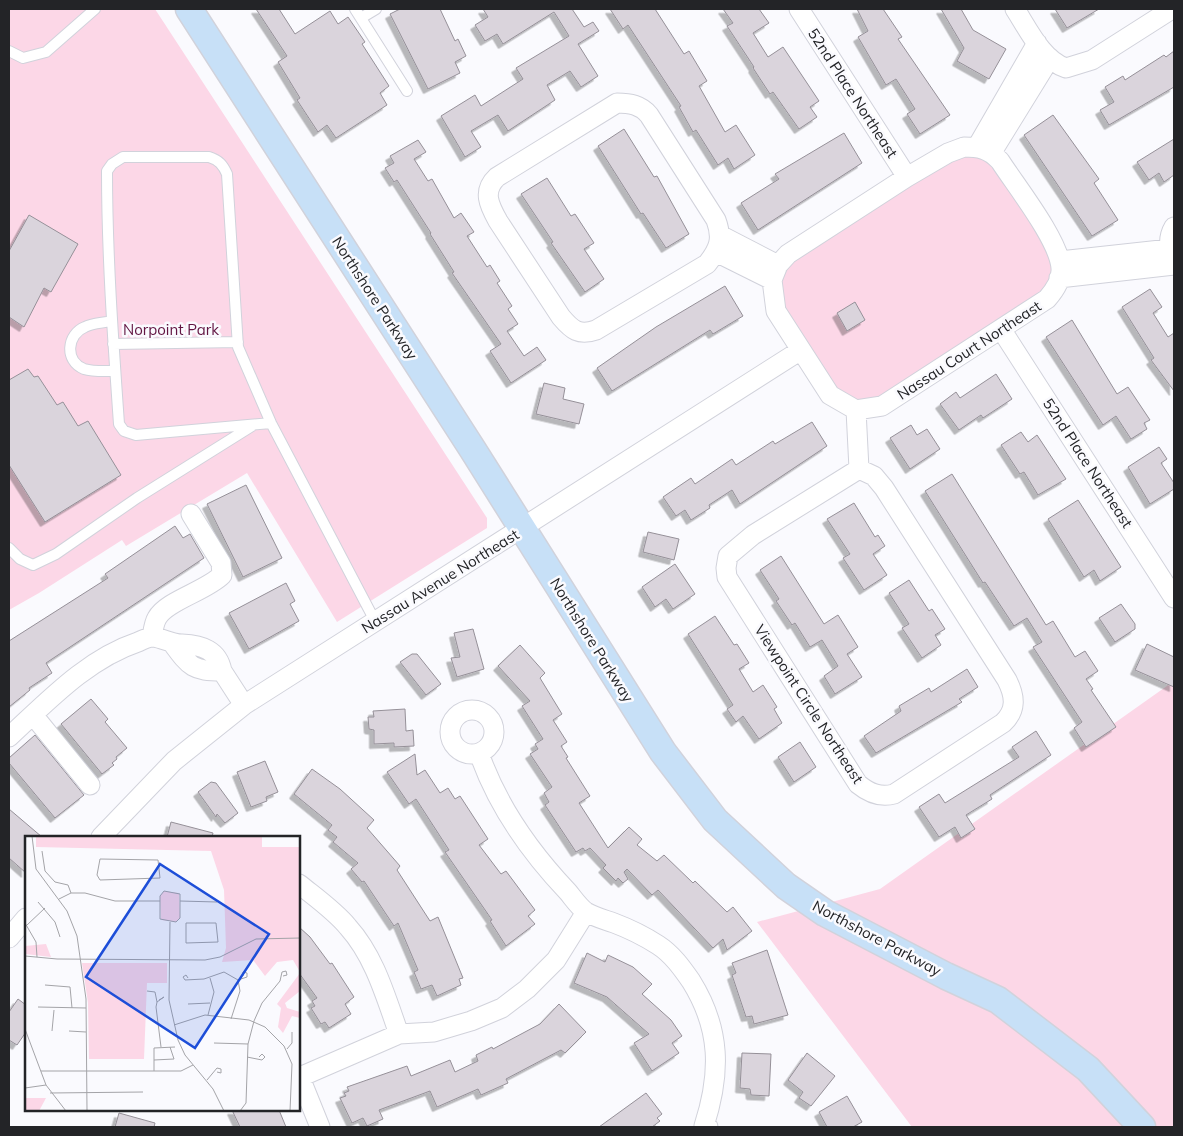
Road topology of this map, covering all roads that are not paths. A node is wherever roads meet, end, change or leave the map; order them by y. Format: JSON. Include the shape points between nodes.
{"nodes":[{"id":1,"x":96,"y":9,"type":"edge"},
{"id":2,"x":189,"y":9,"type":"edge"},
{"id":3,"x":355,"y":9,"type":"edge"},
{"id":4,"x":376,"y":9,"type":"edge"},
{"id":5,"x":799,"y":9,"type":"edge"},
{"id":6,"x":1015,"y":9,"type":"edge"},
{"id":7,"x":1172,"y":9,"type":"edge"},
{"id":8,"x":361,"y":18,"type":"junction"},
{"id":9,"x":1037,"y":43,"type":"junction"},
{"id":10,"x":9,"y":51,"type":"edge"},
{"id":11,"x":1050,"y":58,"type":"junction"},
{"id":12,"x":407,"y":91,"type":"dead end"},
{"id":13,"x":985,"y":150,"type":"junction"},
{"id":14,"x":907,"y":177,"type":"junction"},
{"id":15,"x":1174,"y":227,"type":"edge"},
{"id":16,"x":718,"y":243,"type":"junction"},
{"id":17,"x":1173,"y":259,"type":"edge"},
{"id":18,"x":1060,"y":270,"type":"junction"},
{"id":19,"x":775,"y":273,"type":"junction"},
{"id":20,"x":111,"y":321,"type":"junction"},
{"id":21,"x":1001,"y":329,"type":"junction"},
{"id":22,"x":238,"y":342,"type":"junction"},
{"id":23,"x":113,"y":344,"type":"junction"},
{"id":24,"x":801,"y":350,"type":"junction"},
{"id":25,"x":115,"y":371,"type":"junction"},
{"id":26,"x":856,"y":410,"type":"junction"},
{"id":27,"x":271,"y":423,"type":"junction"},
{"id":28,"x":255,"y":425,"type":"junction"},
{"id":29,"x":859,"y":469,"type":"junction"},
{"id":30,"x":191,"y":514,"type":"dead end"},
{"id":31,"x":522,"y":529,"type":"junction"},
{"id":32,"x":9,"y":548,"type":"edge"},
{"id":33,"x":1174,"y":598,"type":"edge"},
{"id":34,"x":375,"y":622,"type":"junction"},
{"id":35,"x":152,"y":637,"type":"junction"},
{"id":36,"x":244,"y":705,"type":"junction"},
{"id":37,"x":33,"y":714,"type":"junction"},
{"id":38,"x":9,"y":737,"type":"edge"},
{"id":39,"x":479,"y":753,"type":"dead end"},
{"id":40,"x":90,"y":785,"type":"dead end"},
{"id":41,"x":101,"y":836,"type":"edge"},
{"id":42,"x":300,"y":885,"type":"edge"},
{"id":43,"x":586,"y":912,"type":"junction"},
{"id":44,"x":25,"y":919,"type":"edge"},
{"id":45,"x":9,"y":938,"type":"edge"},
{"id":46,"x":399,"y":1034,"type":"junction"},
{"id":47,"x":300,"y":1076,"type":"edge"},
{"id":48,"x":320,"y":1127,"type":"edge"},
{"id":49,"x":705,"y":1127,"type":"edge"},
{"id":50,"x":1142,"y":1127,"type":"edge"}],
"edges":[{"from":1,"to":10,"type":"lane","via":[[46,52],[23,58]]},
{"from":2,"to":31,"type":"street","name":"Northshore Parkway"},
{"from":3,"to":8,"type":"lane"},
{"from":4,"to":8,"type":"lane"},
{"from":5,"to":14,"type":"street","name":"52nd Place Northeast"},
{"from":6,"to":9,"type":"street"},
{"from":7,"to":11,"type":"street","via":[[1078,66],[1066,68]]},
{"from":8,"to":12,"type":"lane"},
{"from":9,"to":11,"type":"street"},
{"from":9,"to":13,"type":"street"},
{"from":11,"to":13,"type":"street"},
{"from":13,"to":14,"type":"street","via":[[964,147],[948,152]]},
{"from":13,"to":18,"type":"street","via":[[1055,246]]},
{"from":14,"to":19,"type":"street","via":[[788,254]]},
{"from":15,"to":17,"type":"street","via":[[1170,237]]},
{"from":16,"to":16,"type":"street","via":[[716,220],[649,115],[644,109],[631,104],[617,102],[610,105],[497,177],[488,190],[489,205],[498,221],[561,318],[573,331],[580,333],[596,330],[707,264]]},
{"from":16,"to":19,"type":"street"},
{"from":17,"to":18,"type":"street"},
{"from":18,"to":21,"type":"street","name":"Nassau Court Northeast","via":[[1054,291],[1047,299]]},
{"from":19,"to":24,"type":"street","via":[[776,311]]},
{"from":20,"to":22,"type":"lane","via":[[107,171],[123,157],[209,157],[216,160],[227,174]]},
{"from":20,"to":23,"type":"lane"},
{"from":20,"to":25,"type":"lane","via":[[84,327],[72,336],[69,347],[74,360],[82,368]]},
{"from":21,"to":26,"type":"street","name":"Nassau Court Northeast","via":[[882,406]]},
{"from":21,"to":33,"type":"street","name":"52nd Place Northeast"},
{"from":22,"to":23,"type":"lane"},
{"from":22,"to":27,"type":"lane"},
{"from":23,"to":25,"type":"lane"},
{"from":24,"to":26,"type":"street","via":[[830,395]]},
{"from":24,"to":31,"type":"street","name":"Nassau Avenue Northeast"},
{"from":25,"to":28,"type":"lane","via":[[119,424],[130,434]]},
{"from":26,"to":29,"type":"street"},
{"from":27,"to":28,"type":"lane"},
{"from":27,"to":34,"type":"lane"},
{"from":28,"to":32,"type":"lane","via":[[56,554],[33,565],[20,559]]},
{"from":29,"to":29,"type":"street","name":"Viewpoint Circle Northeast","via":[[753,535],[728,556],[726,568],[727,577],[858,784],[872,794],[886,796],[894,794],[1002,723],[1009,717],[1014,700],[1007,680],[884,488],[874,476]]},
{"from":30,"to":35,"type":"street","via":[[221,563],[222,575],[212,584],[164,609],[156,619]]},
{"from":31,"to":34,"type":"street","name":"Nassau Avenue Northeast"},
{"from":31,"to":50,"type":"street","name":"Northshore Parkway","via":[[664,752],[716,820],[749,854],[786,886],[825,913],[998,1000],[1088,1070]]},
{"from":34,"to":36,"type":"street","name":"Nassau Avenue Northeast"},
{"from":35,"to":36,"type":"street","via":[[173,644],[187,664],[194,668],[222,671]]},
{"from":35,"to":37,"type":"street","via":[[111,652],[92,664]]},
{"from":36,"to":41,"type":"street","name":"Nassau Avenue Northeast","via":[[174,761]]},
{"from":37,"to":38,"type":"street"},
{"from":37,"to":40,"type":"street"},
{"from":39,"to":43,"type":"street","via":[[487,778],[511,818],[547,870]]},
{"from":42,"to":46,"type":"street","via":[[348,926],[366,951]]},
{"from":43,"to":46,"type":"street","via":[[556,960],[502,1008],[434,1032]]},
{"from":43,"to":49,"type":"street","via":[[633,930],[660,946],[681,966],[694,986],[705,1008],[716,1052],[716,1078]]},
{"from":44,"to":45,"type":"street"},
{"from":46,"to":47,"type":"street"},
{"from":47,"to":48,"type":"street"}]}
